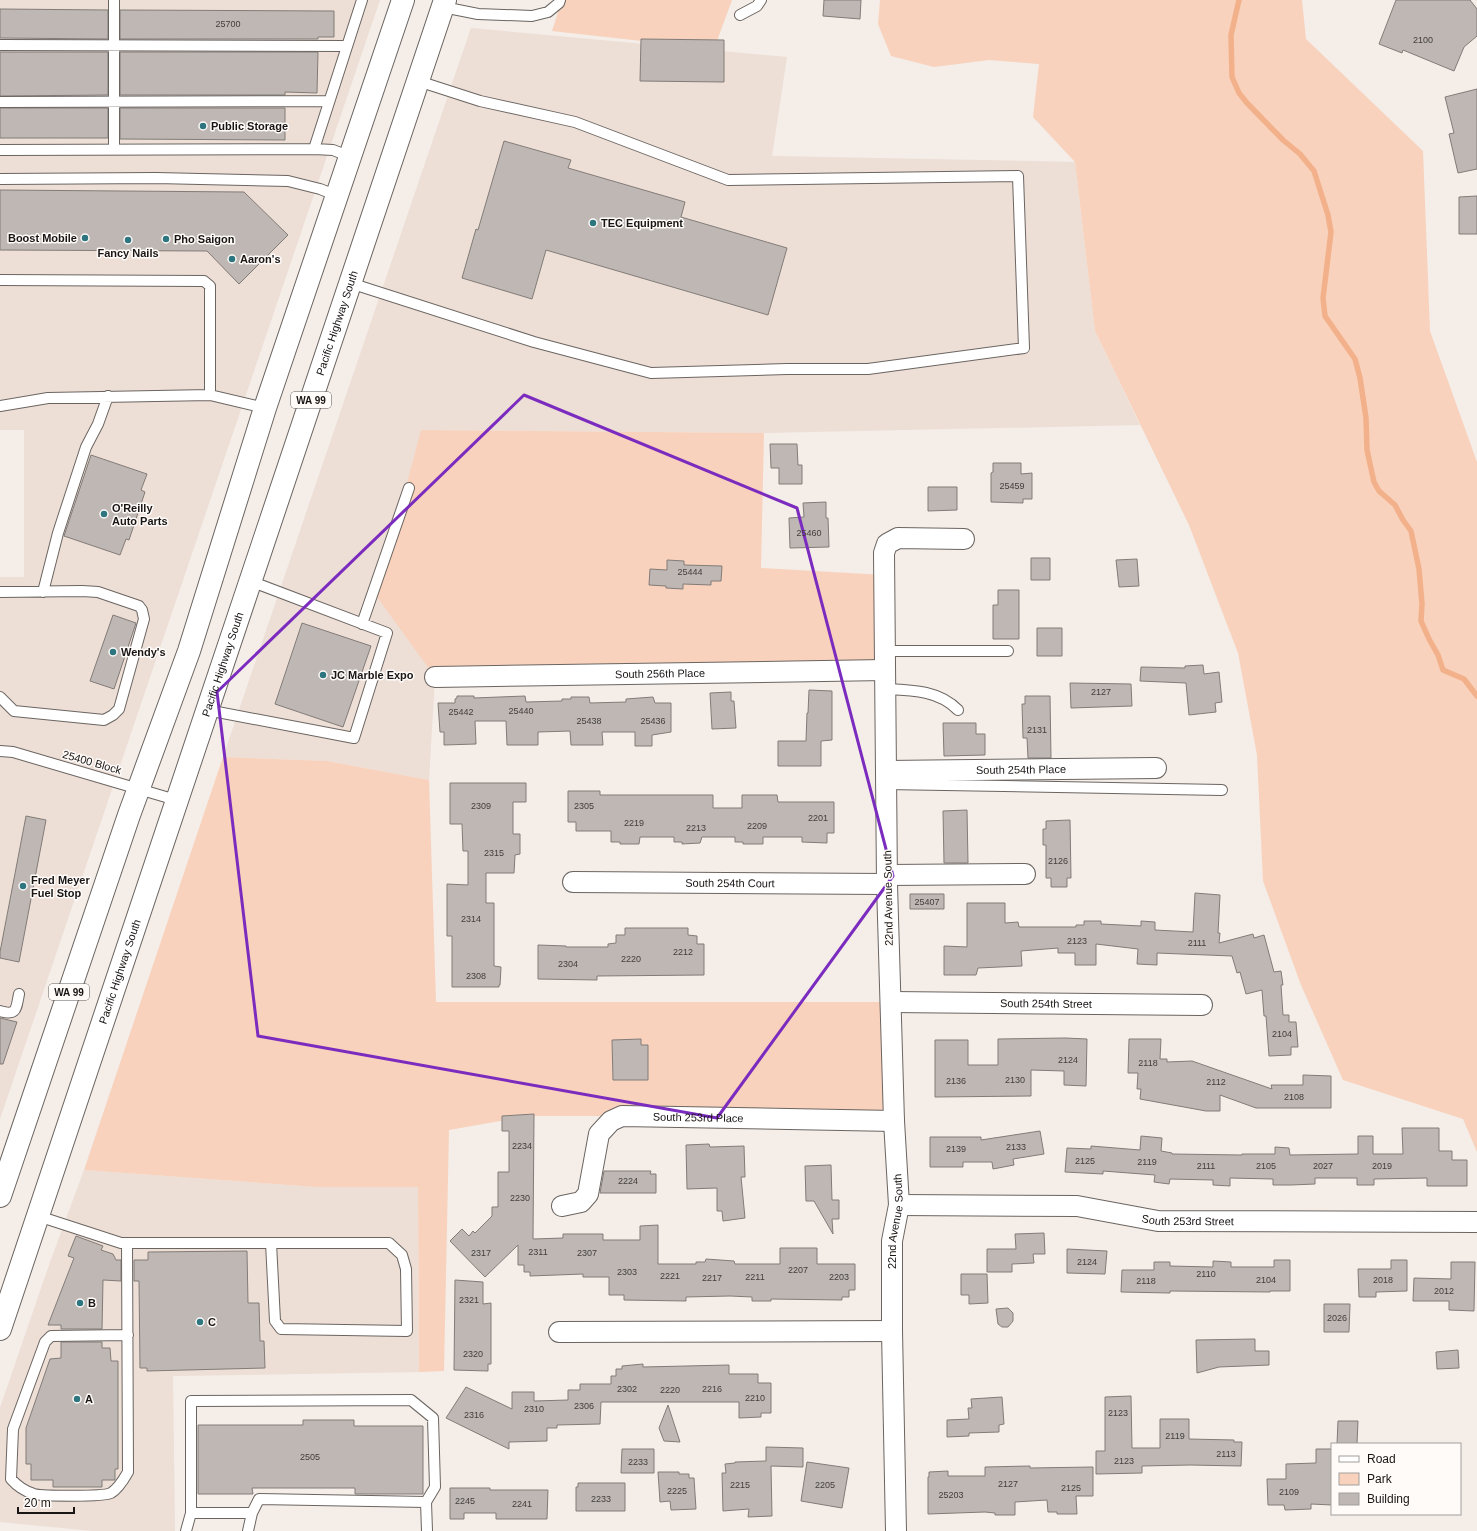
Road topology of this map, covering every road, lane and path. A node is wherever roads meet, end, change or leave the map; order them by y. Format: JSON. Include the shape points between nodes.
{"nodes":[{"id":1,"x":114,"y":0,"type":"edge"},
{"id":2,"x":362,"y":0,"type":"edge"},
{"id":3,"x":403,"y":0,"type":"edge"},
{"id":4,"x":560,"y":0,"type":"edge"},
{"id":5,"x":761,"y":0,"type":"edge"},
{"id":6,"x":444,"y":4,"type":"edge"},
{"id":7,"x":740,"y":15,"type":"dead end"},
{"id":8,"x":0,"y":45,"type":"edge"},
{"id":9,"x":114,"y":45,"type":"junction"},
{"id":10,"x":347,"y":46,"type":"junction"},
{"id":11,"x":418,"y":81,"type":"junction"},
{"id":12,"x":114,"y":101,"type":"junction"},
{"id":13,"x":329,"y":101,"type":"junction"},
{"id":14,"x":0,"y":102,"type":"edge"},
{"id":15,"x":114,"y":149,"type":"junction"},
{"id":16,"x":314,"y":149,"type":"junction"},
{"id":17,"x":0,"y":150,"type":"edge"},
{"id":18,"x":351,"y":157,"type":"junction"},
{"id":19,"x":0,"y":179,"type":"edge"},
{"id":20,"x":338,"y":196,"type":"junction"},
{"id":21,"x":0,"y":280,"type":"edge"},
{"id":22,"x":350,"y":283,"type":"junction"},
{"id":23,"x":108,"y":396,"type":"junction"},
{"id":24,"x":210,"y":396,"type":"junction"},
{"id":25,"x":0,"y":406,"type":"edge"},
{"id":26,"x":265,"y":408,"type":"junction"},
{"id":27,"x":409,"y":488,"type":"dead end"},
{"id":28,"x":964,"y":539,"type":"dead end"},
{"id":29,"x":250,"y":582,"type":"junction"},
{"id":30,"x":0,"y":592,"type":"edge"},
{"id":31,"x":43,"y":592,"type":"junction"},
{"id":32,"x":362,"y":624,"type":"junction"},
{"id":33,"x":885,"y":651,"type":"junction"},
{"id":34,"x":1008,"y":651,"type":"dead end"},
{"id":35,"x":435,"y":677,"type":"dead end"},
{"id":36,"x":885,"y":680,"type":"junction"},
{"id":37,"x":0,"y":697,"type":"edge"},
{"id":38,"x":207,"y":710,"type":"junction"},
{"id":39,"x":958,"y":710,"type":"dead end"},
{"id":40,"x":0,"y":751,"type":"edge"},
{"id":41,"x":1156,"y":768,"type":"dead end"},
{"id":42,"x":886,"y":778,"type":"junction"},
{"id":43,"x":139,"y":788,"type":"junction"},
{"id":44,"x":1222,"y":790,"type":"dead end"},
{"id":45,"x":176,"y":800,"type":"junction"},
{"id":46,"x":1025,"y":874,"type":"dead end"},
{"id":47,"x":887,"y":879,"type":"junction"},
{"id":48,"x":573,"y":882,"type":"dead end"},
{"id":49,"x":19,"y":994,"type":"dead end"},
{"id":50,"x":891,"y":1002,"type":"junction"},
{"id":51,"x":1202,"y":1005,"type":"dead end"},
{"id":52,"x":0,"y":1011,"type":"edge"},
{"id":53,"x":894,"y":1121,"type":"junction"},
{"id":54,"x":1,"y":1186,"type":"edge"},
{"id":55,"x":899,"y":1205,"type":"junction"},
{"id":56,"x":562,"y":1206,"type":"dead end"},
{"id":57,"x":38,"y":1216,"type":"junction"},
{"id":58,"x":1477,"y":1222,"type":"edge"},
{"id":59,"x":127,"y":1243,"type":"junction"},
{"id":60,"x":272,"y":1243,"type":"junction"},
{"id":61,"x":0,"y":1330,"type":"edge"},
{"id":62,"x":892,"y":1331,"type":"junction"},
{"id":63,"x":559,"y":1332,"type":"dead end"},
{"id":64,"x":128,"y":1335,"type":"junction"},
{"id":65,"x":426,"y":1502,"type":"junction"},
{"id":66,"x":191,"y":1513,"type":"junction"},
{"id":67,"x":252,"y":1513,"type":"junction"},
{"id":68,"x":186,"y":1531,"type":"edge"},
{"id":69,"x":248,"y":1531,"type":"edge"},
{"id":70,"x":427,"y":1531,"type":"edge"},
{"id":71,"x":896,"y":1531,"type":"edge"}],
"edges":[{"from":1,"to":9,"type":"lane"},
{"from":2,"to":10,"type":"lane"},
{"from":3,"to":18,"type":"main road","number":"WA 99"},
{"from":4,"to":6,"type":"lane","via":[[548,12],[532,16],[478,14]]},
{"from":5,"to":7,"type":"lane","via":[[757,6]]},
{"from":6,"to":11,"type":"main road","name":"Pacific Highway South","number":"WA 99"},
{"from":8,"to":9,"type":"lane"},
{"from":9,"to":10,"type":"lane"},
{"from":9,"to":12,"type":"lane"},
{"from":10,"to":13,"type":"lane"},
{"from":11,"to":22,"type":"main road","name":"Pacific Highway South","number":"WA 99"},
{"from":11,"to":22,"type":"lane","via":[[480,101],[575,122],[728,180],[1018,176],[1024,348],[868,369],[651,373],[534,342]]},
{"from":12,"to":13,"type":"lane"},
{"from":12,"to":14,"type":"lane"},
{"from":12,"to":15,"type":"lane"},
{"from":13,"to":16,"type":"lane"},
{"from":15,"to":16,"type":"lane"},
{"from":15,"to":17,"type":"lane"},
{"from":16,"to":18,"type":"lane","via":[[333,150]]},
{"from":18,"to":20,"type":"main road","number":"WA 99"},
{"from":19,"to":20,"type":"lane","via":[[156,178],[288,181]]},
{"from":20,"to":26,"type":"main road","number":"WA 99"},
{"from":21,"to":24,"type":"lane","via":[[204,281],[210,286]]},
{"from":22,"to":29,"type":"main road","name":"Pacific Highway South","number":"WA 99"},
{"from":23,"to":24,"type":"lane"},
{"from":23,"to":25,"type":"lane","via":[[48,398]]},
{"from":23,"to":31,"type":"lane","via":[[86,447],[58,533]]},
{"from":24,"to":26,"type":"lane"},
{"from":26,"to":43,"type":"main road","number":"WA 99","via":[[188,651]]},
{"from":27,"to":32,"type":"lane"},
{"from":28,"to":33,"type":"street","name":"22nd Avenue South","via":[[898,538],[887,544],[884,553]]},
{"from":29,"to":32,"type":"lane"},
{"from":29,"to":38,"type":"main road","name":"Pacific Highway South","number":"WA 99"},
{"from":30,"to":31,"type":"lane"},
{"from":31,"to":37,"type":"lane","via":[[98,592],[139,606],[142,610],[144,619],[119,709],[104,720],[97,720],[14,711]]},
{"from":32,"to":38,"type":"lane","via":[[387,633],[354,738]]},
{"from":33,"to":34,"type":"lane"},
{"from":33,"to":36,"type":"street","name":"22nd Avenue South"},
{"from":35,"to":36,"type":"street","name":"South 256th Place"},
{"from":36,"to":39,"type":"lane","via":[[940,697],[952,703]]},
{"from":36,"to":42,"type":"street","name":"22nd Avenue South"},
{"from":38,"to":45,"type":"main road","name":"Pacific Highway South","number":"WA 99"},
{"from":40,"to":43,"type":"lane","name":"25400 Block","via":[[14,752]]},
{"from":41,"to":42,"type":"street","name":"South 254th Place"},
{"from":42,"to":44,"type":"lane"},
{"from":42,"to":47,"type":"street","name":"22nd Avenue South"},
{"from":43,"to":45,"type":"lane","name":"25400 Block"},
{"from":43,"to":54,"type":"main road","number":"WA 99"},
{"from":45,"to":57,"type":"main road","name":"Pacific Highway South","number":"WA 99"},
{"from":46,"to":47,"type":"street"},
{"from":47,"to":48,"type":"street","name":"South 254th Court"},
{"from":47,"to":50,"type":"street","name":"22nd Avenue South"},
{"from":49,"to":52,"type":"lane","via":[[13,1012]]},
{"from":50,"to":51,"type":"street","name":"South 254th Street"},
{"from":50,"to":53,"type":"street","name":"22nd Avenue South"},
{"from":53,"to":55,"type":"street","name":"22nd Avenue South"},
{"from":53,"to":56,"type":"street","name":"South 253rd Place","via":[[622,1116],[611,1121],[599,1134],[588,1194],[581,1202]]},
{"from":55,"to":58,"type":"street","name":"South 253rd Street","via":[[1077,1206],[1158,1221]]},
{"from":55,"to":62,"type":"street","name":"22nd Avenue South","via":[[892,1241]]},
{"from":57,"to":59,"type":"lane"},
{"from":57,"to":61,"type":"main road","name":"Pacific Highway South","number":"WA 99"},
{"from":59,"to":60,"type":"lane"},
{"from":59,"to":64,"type":"lane"},
{"from":60,"to":60,"type":"lane","via":[[389,1243],[402,1255],[406,1269],[407,1331],[281,1329],[275,1321]]},
{"from":62,"to":63,"type":"street"},
{"from":62,"to":71,"type":"street","name":"22nd Avenue South"},
{"from":64,"to":64,"type":"lane","via":[[128,1472],[122,1482],[111,1493],[99,1496],[35,1494],[20,1489],[10,1480],[13,1429],[45,1342],[51,1336]]},
{"from":65,"to":66,"type":"lane","via":[[435,1487],[433,1418],[411,1400],[191,1401]]},
{"from":65,"to":67,"type":"lane","via":[[259,1499]]},
{"from":65,"to":70,"type":"lane"},
{"from":66,"to":67,"type":"lane"},
{"from":66,"to":68,"type":"lane"},
{"from":67,"to":69,"type":"lane"}]}
